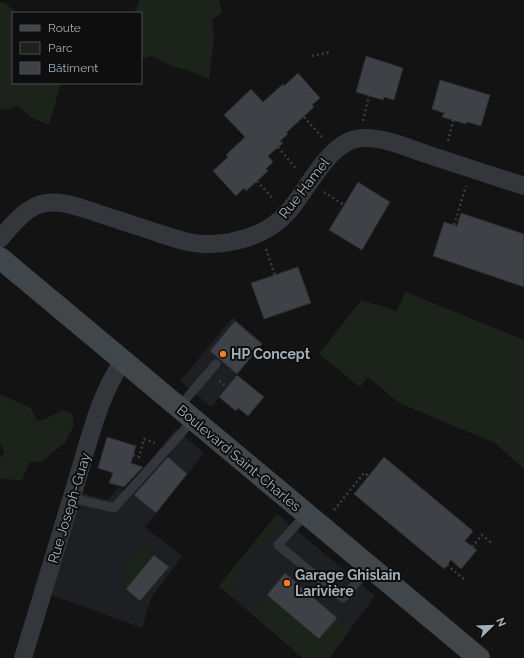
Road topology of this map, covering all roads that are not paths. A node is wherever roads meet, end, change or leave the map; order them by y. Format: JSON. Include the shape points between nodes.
{"nodes":[{"id":1,"x":524,"y":186,"type":"edge"},
{"id":2,"x":0,"y":239,"type":"edge"},
{"id":3,"x":0,"y":258,"type":"edge"},
{"id":4,"x":124,"y":361,"type":"junction"},
{"id":5,"x":216,"y":364,"type":"dead end"},
{"id":6,"x":186,"y":414,"type":"junction"},
{"id":7,"x":72,"y":498,"type":"junction"},
{"id":8,"x":306,"y":514,"type":"junction"},
{"id":9,"x":370,"y":567,"type":"junction"},
{"id":10,"x":23,"y":658,"type":"edge"},
{"id":11,"x":479,"y":658,"type":"edge"}],
"edges":[{"from":1,"to":2,"type":"street","name":"Rue Hamel","via":[[384,141],[360,138],[334,151],[287,214],[260,232],[239,240],[208,244],[176,239],[80,207],[50,202],[29,210]]},
{"from":3,"to":4,"type":"street","name":"Boulevard Saint-Charles"},
{"from":4,"to":6,"type":"street","name":"Boulevard Saint-Charles"},
{"from":4,"to":7,"type":"street","name":"Rue Joseph-Guay","via":[[107,388]]},
{"from":5,"to":6,"type":"lane"},
{"from":6,"to":7,"type":"lane","via":[[114,508]]},
{"from":6,"to":8,"type":"street","name":"Boulevard Saint-Charles"},
{"from":7,"to":10,"type":"street","name":"Rue Joseph-Guay"},
{"from":8,"to":9,"type":"street","name":"Boulevard Saint-Charles"},
{"from":8,"to":9,"type":"lane","via":[[278,545],[343,598]]},
{"from":9,"to":11,"type":"street","name":"Boulevard Saint-Charles"}]}
